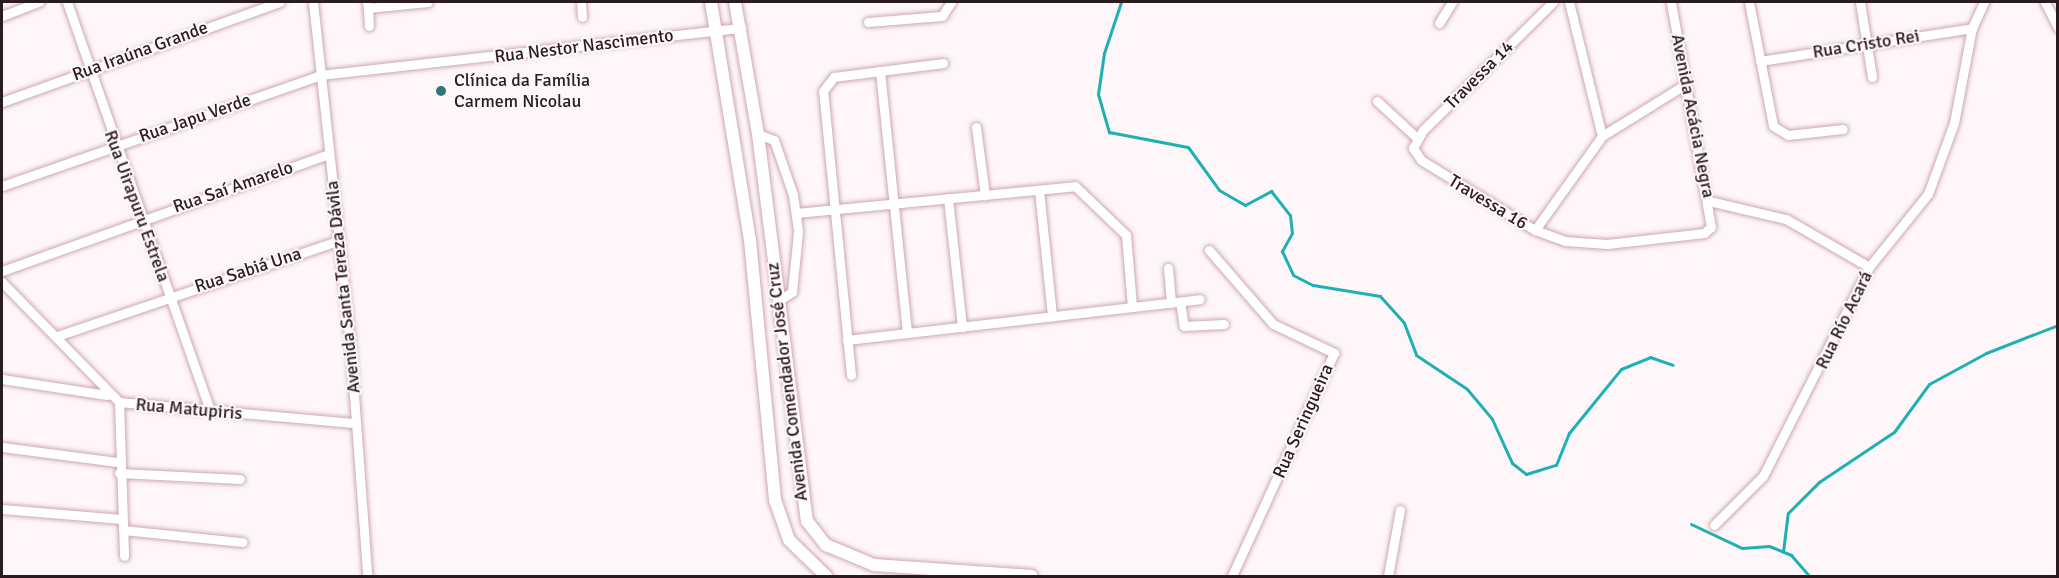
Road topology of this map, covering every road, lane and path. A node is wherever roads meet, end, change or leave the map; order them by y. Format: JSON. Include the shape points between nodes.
{"nodes":[{"id":1,"x":39,"y":2,"type":"edge"},
{"id":2,"x":67,"y":2,"type":"edge"},
{"id":3,"x":280,"y":2,"type":"edge"},
{"id":4,"x":313,"y":2,"type":"edge"},
{"id":5,"x":428,"y":2,"type":"edge"},
{"id":6,"x":581,"y":2,"type":"edge"},
{"id":7,"x":711,"y":2,"type":"edge"},
{"id":8,"x":735,"y":2,"type":"edge"},
{"id":9,"x":951,"y":2,"type":"edge"},
{"id":10,"x":1452,"y":2,"type":"edge"},
{"id":11,"x":1553,"y":2,"type":"edge"},
{"id":12,"x":1569,"y":2,"type":"edge"},
{"id":13,"x":1671,"y":2,"type":"edge"},
{"id":14,"x":1749,"y":2,"type":"edge"},
{"id":15,"x":1860,"y":2,"type":"edge"},
{"id":16,"x":1984,"y":2,"type":"edge"},
{"id":17,"x":2048,"y":2,"type":"edge"},
{"id":18,"x":368,"y":5,"type":"edge"},
{"id":19,"x":2,"y":16,"type":"edge"},
{"id":20,"x":582,"y":17,"type":"dead end"},
{"id":21,"x":868,"y":21,"type":"dead end"},
{"id":22,"x":1439,"y":23,"type":"dead end"},
{"id":23,"x":369,"y":26,"type":"dead end"},
{"id":24,"x":741,"y":28,"type":"junction"},
{"id":25,"x":1972,"y":28,"type":"junction"},
{"id":26,"x":2058,"y":28,"type":"edge"},
{"id":27,"x":716,"y":31,"type":"junction"},
{"id":28,"x":1867,"y":44,"type":"junction"},
{"id":29,"x":1761,"y":61,"type":"junction"},
{"id":30,"x":943,"y":63,"type":"dead end"},
{"id":31,"x":90,"y":69,"type":"junction"},
{"id":32,"x":880,"y":71,"type":"junction"},
{"id":33,"x":320,"y":75,"type":"junction"},
{"id":34,"x":1872,"y":77,"type":"dead end"},
{"id":35,"x":1686,"y":84,"type":"junction"},
{"id":36,"x":1377,"y":101,"type":"dead end"},
{"id":37,"x":2,"y":102,"type":"edge"},
{"id":38,"x":976,"y":127,"type":"dead end"},
{"id":39,"x":1843,"y":129,"type":"dead end"},
{"id":40,"x":758,"y":134,"type":"junction"},
{"id":41,"x":1602,"y":136,"type":"junction"},
{"id":42,"x":1417,"y":138,"type":"junction"},
{"id":43,"x":114,"y":146,"type":"junction"},
{"id":44,"x":329,"y":154,"type":"junction"},
{"id":45,"x":2,"y":186,"type":"edge"},
{"id":46,"x":1039,"y":190,"type":"junction"},
{"id":47,"x":985,"y":195,"type":"junction"},
{"id":48,"x":948,"y":198,"type":"junction"},
{"id":49,"x":1709,"y":201,"type":"junction"},
{"id":50,"x":894,"y":204,"type":"junction"},
{"id":51,"x":835,"y":210,"type":"junction"},
{"id":52,"x":796,"y":213,"type":"junction"},
{"id":53,"x":141,"y":219,"type":"junction"},
{"id":54,"x":1535,"y":230,"type":"junction"},
{"id":55,"x":1709,"y":230,"type":"joint"},
{"id":56,"x":338,"y":241,"type":"junction"},
{"id":57,"x":1209,"y":250,"type":"dead end"},
{"id":58,"x":1869,"y":267,"type":"junction"},
{"id":59,"x":1168,"y":268,"type":"dead end"},
{"id":60,"x":2,"y":271,"type":"edge"},
{"id":61,"x":2,"y":282,"type":"edge"},
{"id":62,"x":170,"y":296,"type":"junction"},
{"id":63,"x":1200,"y":299,"type":"dead end"},
{"id":64,"x":779,"y":300,"type":"junction"},
{"id":65,"x":1175,"y":302,"type":"junction"},
{"id":66,"x":1132,"y":307,"type":"junction"},
{"id":67,"x":1052,"y":316,"type":"junction"},
{"id":68,"x":1224,"y":324,"type":"dead end"},
{"id":69,"x":962,"y":327,"type":"junction"},
{"id":70,"x":907,"y":333,"type":"junction"},
{"id":71,"x":57,"y":336,"type":"junction"},
{"id":72,"x":847,"y":340,"type":"junction"},
{"id":73,"x":851,"y":375,"type":"dead end"},
{"id":74,"x":2,"y":379,"type":"edge"},
{"id":75,"x":107,"y":395,"type":"junction"},
{"id":76,"x":119,"y":402,"type":"junction"},
{"id":77,"x":210,"y":410,"type":"junction"},
{"id":78,"x":357,"y":423,"type":"junction"},
{"id":79,"x":2,"y":447,"type":"edge"},
{"id":80,"x":117,"y":462,"type":"junction"},
{"id":81,"x":118,"y":473,"type":"junction"},
{"id":82,"x":240,"y":479,"type":"dead end"},
{"id":83,"x":2,"y":508,"type":"edge"},
{"id":84,"x":1400,"y":510,"type":"dead end"},
{"id":85,"x":122,"y":519,"type":"junction"},
{"id":86,"x":1714,"y":525,"type":"dead end"},
{"id":87,"x":123,"y":530,"type":"junction"},
{"id":88,"x":242,"y":542,"type":"dead end"},
{"id":89,"x":124,"y":556,"type":"dead end"},
{"id":90,"x":367,"y":574,"type":"dead end"},
{"id":91,"x":826,"y":576,"type":"edge"},
{"id":92,"x":1032,"y":576,"type":"edge"},
{"id":93,"x":1232,"y":576,"type":"edge"},
{"id":94,"x":1388,"y":576,"type":"edge"}],
"edges":[{"from":1,"to":19,"type":"street"},
{"from":2,"to":31,"type":"street","name":"Rua Uirapuru Estrela"},
{"from":3,"to":31,"type":"street","name":"Rua Iraúna Grande"},
{"from":4,"to":33,"type":"street","name":"Avenida Santa Tereza Dávila"},
{"from":5,"to":18,"type":"street"},
{"from":6,"to":20,"type":"street"},
{"from":7,"to":27,"type":"street","name":"Avenida Comendador José Cruz"},
{"from":8,"to":24,"type":"street","name":"Avenida Comendador José Cruz"},
{"from":9,"to":21,"type":"street","via":[[946,13]]},
{"from":10,"to":22,"type":"street"},
{"from":11,"to":42,"type":"street","name":"Travessa 14"},
{"from":12,"to":41,"type":"street"},
{"from":13,"to":35,"type":"street","name":"Avenida Acácia Negra"},
{"from":14,"to":29,"type":"street"},
{"from":15,"to":28,"type":"street"},
{"from":16,"to":25,"type":"street","name":"Rua Río Acará"},
{"from":17,"to":26,"type":"street"},
{"from":18,"to":23,"type":"street"},
{"from":24,"to":27,"type":"street","name":"Rua Nestor Nascimento"},
{"from":24,"to":40,"type":"street","name":"Avenida Comendador José Cruz"},
{"from":25,"to":28,"type":"street","name":"Rua Cristo Rei"},
{"from":25,"to":58,"type":"street","name":"Rua Río Acará","via":[[1954,123],[1928,194]]},
{"from":27,"to":33,"type":"street","name":"Rua Nestor Nascimento"},
{"from":27,"to":91,"type":"street","name":"Avenida Comendador José Cruz","via":[[750,240],[775,500],[789,540]]},
{"from":28,"to":29,"type":"street","name":"Rua Cristo Rei"},
{"from":28,"to":34,"type":"street"},
{"from":29,"to":39,"type":"street","via":[[1769,115],[1778,131]]},
{"from":30,"to":32,"type":"street"},
{"from":31,"to":37,"type":"street","name":"Rua Iraúna Grande"},
{"from":31,"to":43,"type":"street","name":"Rua Uirapuru Estrela"},
{"from":32,"to":50,"type":"street"},
{"from":32,"to":51,"type":"street","via":[[834,77],[823,91]]},
{"from":33,"to":43,"type":"street","name":"Rua Japu Verde"},
{"from":33,"to":44,"type":"street","name":"Avenida Santa Tereza Dávila"},
{"from":35,"to":41,"type":"street"},
{"from":35,"to":49,"type":"street","name":"Avenida Acácia Negra"},
{"from":36,"to":42,"type":"street"},
{"from":38,"to":47,"type":"street"},
{"from":40,"to":52,"type":"street","via":[[774,140]]},
{"from":40,"to":64,"type":"street","name":"Avenida Comendador José Cruz"},
{"from":41,"to":54,"type":"street"},
{"from":42,"to":54,"type":"street","name":"Travessa 16","via":[[1415,153]]},
{"from":43,"to":45,"type":"street","name":"Rua Japu Verde"},
{"from":43,"to":53,"type":"street","name":"Rua Uirapuru Estrela"},
{"from":44,"to":53,"type":"street","name":"Rua Saí Amarelo"},
{"from":44,"to":56,"type":"street","name":"Avenida Santa Tereza Dávila"},
{"from":46,"to":47,"type":"street"},
{"from":46,"to":66,"type":"street","via":[[1075,186],[1126,235]]},
{"from":46,"to":67,"type":"street"},
{"from":47,"to":48,"type":"street"},
{"from":48,"to":50,"type":"street"},
{"from":48,"to":69,"type":"street"},
{"from":49,"to":55,"type":"street","name":"Avenida Acácia Negra"},
{"from":49,"to":58,"type":"street","via":[[1786,219]]},
{"from":50,"to":51,"type":"street"},
{"from":50,"to":70,"type":"street"},
{"from":51,"to":52,"type":"street"},
{"from":51,"to":72,"type":"street"},
{"from":52,"to":64,"type":"street","via":[[792,292]]},
{"from":53,"to":60,"type":"street","name":"Rua Saí Amarelo"},
{"from":53,"to":62,"type":"street","name":"Rua Uirapuru Estrela"},
{"from":54,"to":55,"type":"street","name":"Travessa 16","via":[[1565,240],[1607,244]]},
{"from":56,"to":62,"type":"street","name":"Rua Sabiá Una"},
{"from":56,"to":78,"type":"street","name":"Avenida Santa Tereza Dávila"},
{"from":57,"to":93,"type":"street","name":"Rua Seringueira","via":[[1273,324],[1334,353]]},
{"from":58,"to":86,"type":"street","name":"Rua Río Acará","via":[[1763,476]]},
{"from":59,"to":65,"type":"street"},
{"from":61,"to":71,"type":"street","name":"Rua Matupiris"},
{"from":62,"to":71,"type":"street","name":"Rua Sabiá Una"},
{"from":62,"to":77,"type":"street","name":"Rua Uirapuru Estrela"},
{"from":63,"to":65,"type":"street"},
{"from":64,"to":92,"type":"street","name":"Avenida Comendador José Cruz","via":[[799,493],[818,538],[847,558],[874,566]]},
{"from":65,"to":66,"type":"street"},
{"from":65,"to":68,"type":"street","via":[[1184,326]]},
{"from":66,"to":67,"type":"street"},
{"from":67,"to":69,"type":"street"},
{"from":69,"to":70,"type":"street"},
{"from":70,"to":72,"type":"street"},
{"from":71,"to":75,"type":"street","name":"Rua Matupiris"},
{"from":72,"to":73,"type":"street"},
{"from":74,"to":75,"type":"street"},
{"from":75,"to":76,"type":"street","name":"Rua Matupiris"},
{"from":76,"to":77,"type":"street","name":"Rua Matupiris"},
{"from":76,"to":80,"type":"street"},
{"from":77,"to":78,"type":"street","name":"Rua Matupiris"},
{"from":78,"to":90,"type":"street","name":"Avenida Santa Tereza Dávila"},
{"from":79,"to":80,"type":"street"},
{"from":80,"to":81,"type":"street"},
{"from":81,"to":82,"type":"street"},
{"from":81,"to":85,"type":"street"},
{"from":83,"to":85,"type":"street"},
{"from":84,"to":94,"type":"street"},
{"from":85,"to":87,"type":"street"},
{"from":87,"to":88,"type":"street"},
{"from":87,"to":89,"type":"street"}]}
